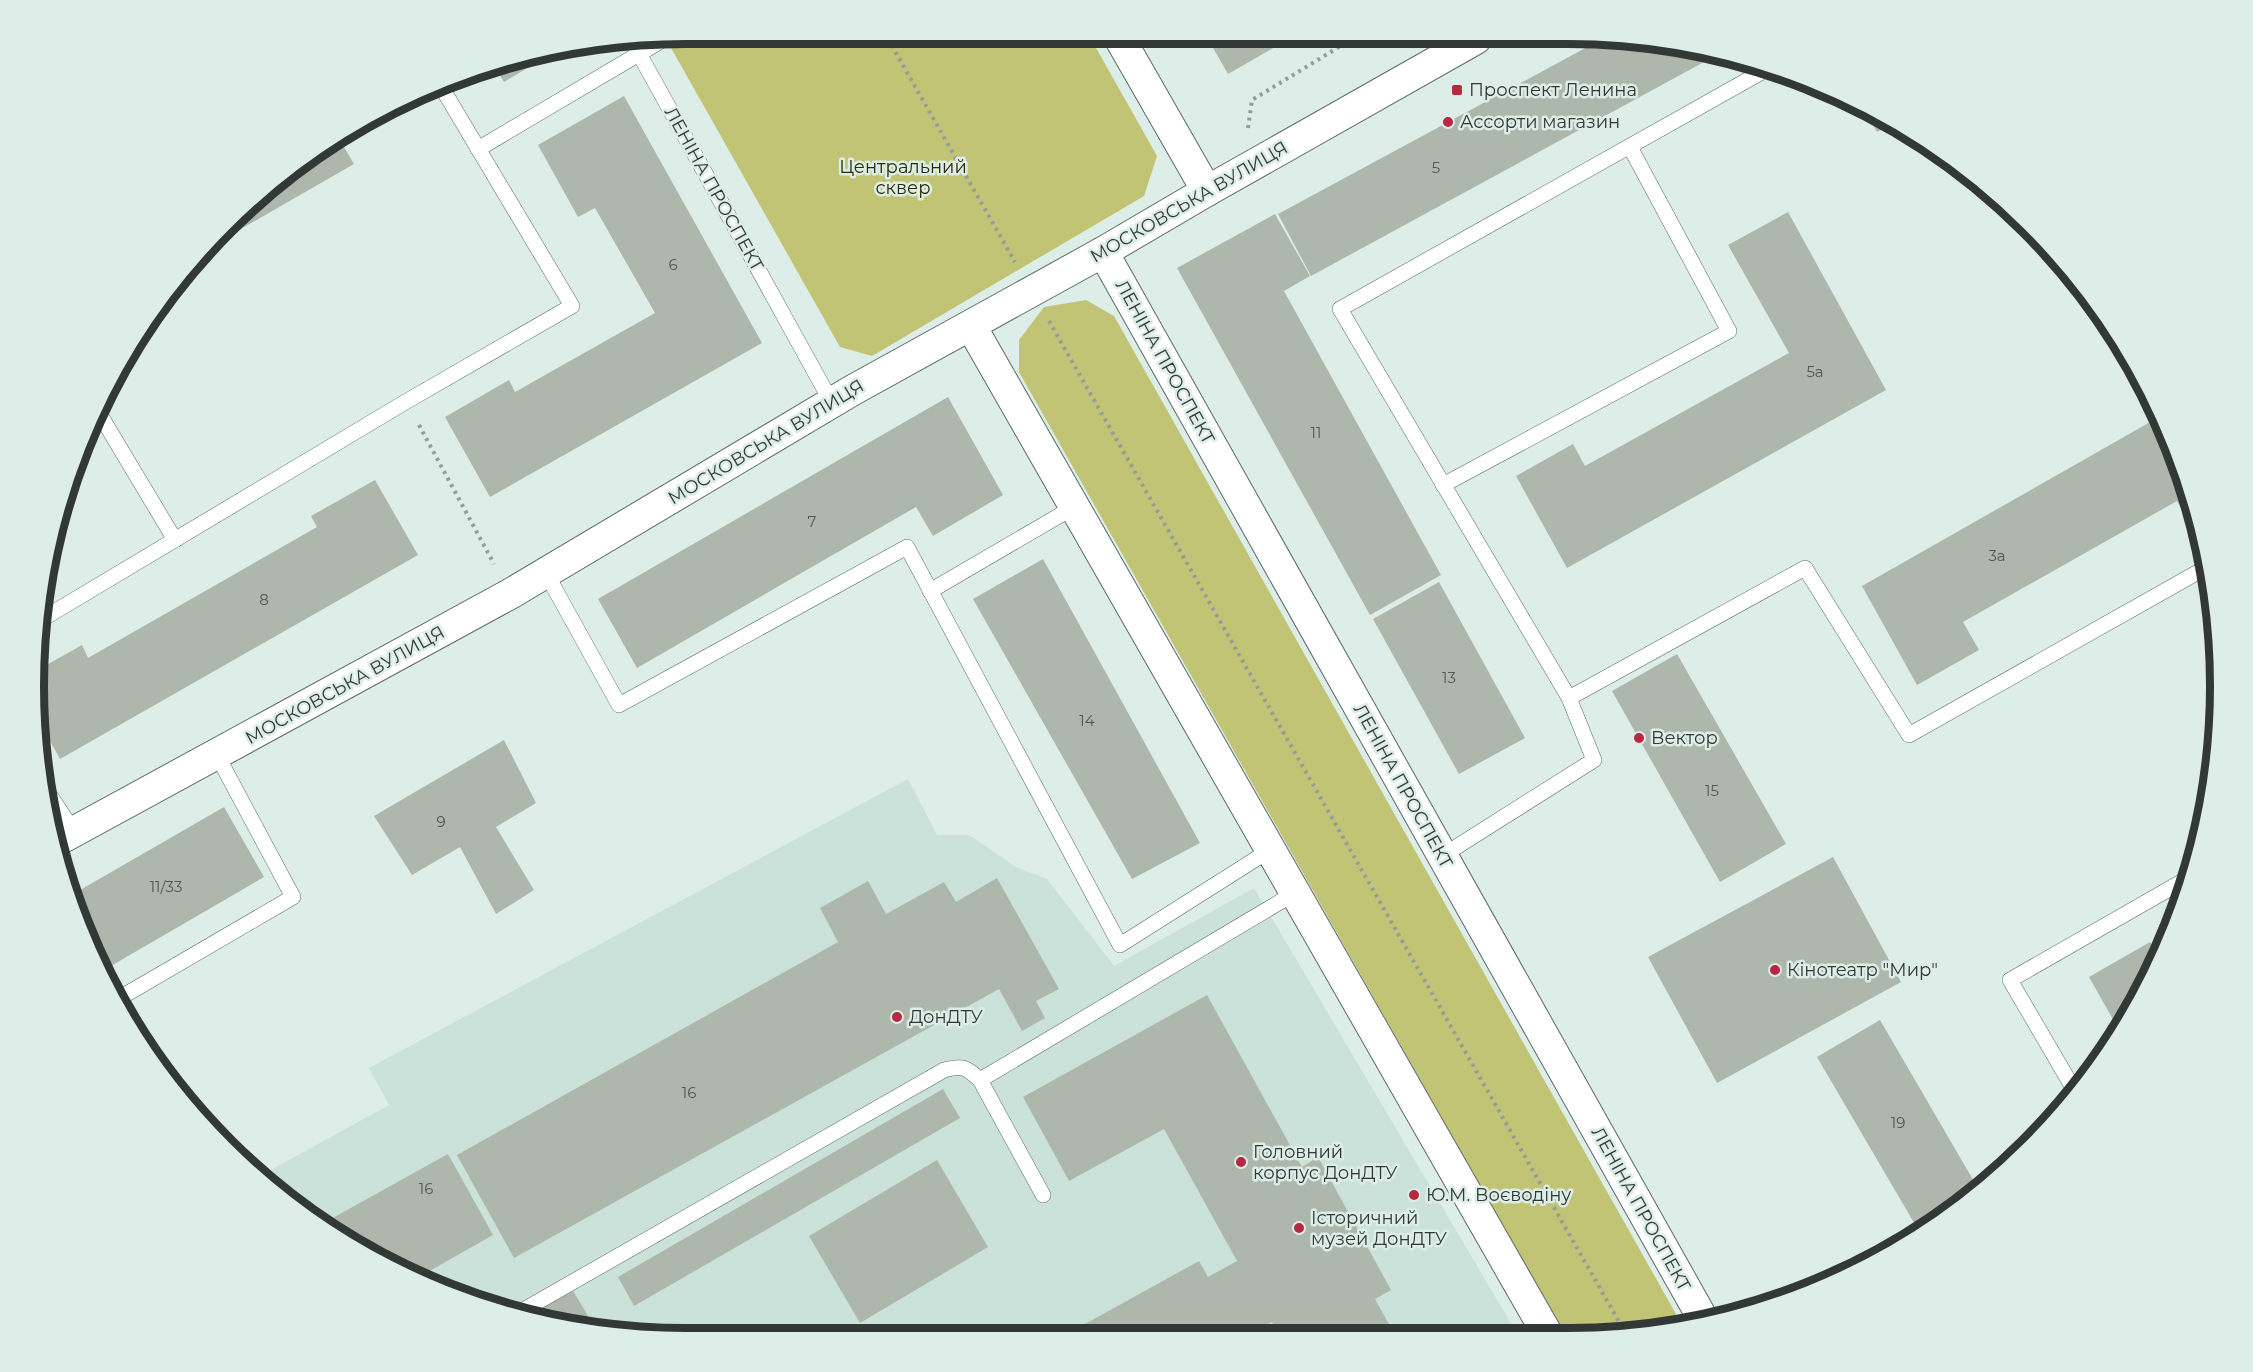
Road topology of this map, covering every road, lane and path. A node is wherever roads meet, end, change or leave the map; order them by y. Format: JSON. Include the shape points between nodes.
{"nodes":[{"id":1,"x":891,"y":44,"type":"edge"},
{"id":2,"x":1123,"y":44,"type":"edge"},
{"id":3,"x":1344,"y":44,"type":"edge"},
{"id":4,"x":1467,"y":44,"type":"edge"},
{"id":5,"x":655,"y":45,"type":"edge"},
{"id":6,"x":635,"y":46,"type":"edge"},
{"id":7,"x":640,"y":54,"type":"junction"},
{"id":8,"x":1760,"y":73,"type":"edge"},
{"id":9,"x":444,"y":91,"type":"edge"},
{"id":10,"x":1247,"y":135,"type":"dead end"},
{"id":11,"x":1630,"y":147,"type":"junction"},
{"id":12,"x":478,"y":149,"type":"junction"},
{"id":13,"x":1207,"y":191,"type":"junction"},
{"id":14,"x":1103,"y":252,"type":"junction"},
{"id":15,"x":1032,"y":291,"type":"junction"},
{"id":16,"x":971,"y":326,"type":"junction"},
{"id":17,"x":406,"y":401,"type":"junction"},
{"id":18,"x":832,"y":403,"type":"junction"},
{"id":19,"x":102,"y":418,"type":"edge"},
{"id":20,"x":1443,"y":485,"type":"junction"},
{"id":21,"x":1074,"y":507,"type":"junction"},
{"id":22,"x":175,"y":540,"type":"junction"},
{"id":23,"x":2199,"y":572,"type":"edge"},
{"id":24,"x":546,"y":573,"type":"junction"},
{"id":25,"x":930,"y":591,"type":"junction"},
{"id":26,"x":510,"y":594,"type":"junction"},
{"id":27,"x":48,"y":616,"type":"edge"},
{"id":28,"x":1569,"y":698,"type":"junction"},
{"id":29,"x":216,"y":755,"type":"junction"},
{"id":30,"x":58,"y":822,"type":"edge"},
{"id":31,"x":65,"y":837,"type":"edge"},
{"id":32,"x":1270,"y":850,"type":"junction"},
{"id":33,"x":1442,"y":856,"type":"junction"},
{"id":34,"x":2178,"y":884,"type":"edge"},
{"id":35,"x":1295,"y":893,"type":"junction"},
{"id":36,"x":124,"y":996,"type":"edge"},
{"id":37,"x":980,"y":1080,"type":"junction"},
{"id":38,"x":2071,"y":1084,"type":"edge"},
{"id":39,"x":1043,"y":1195,"type":"dead end"},
{"id":40,"x":526,"y":1308,"type":"edge"},
{"id":41,"x":1700,"y":1314,"type":"edge"},
{"id":42,"x":1621,"y":1326,"type":"edge"},
{"id":43,"x":1544,"y":1328,"type":"edge"}],
"edges":[{"from":1,"to":15,"type":"path"},
{"from":2,"to":13,"type":"street"},
{"from":3,"to":10,"type":"path","via":[[1252,100]]},
{"from":4,"to":13,"type":"street","name":"МОСКОВСЬКА ВУЛИЦЯ"},
{"from":5,"to":7,"type":"lane"},
{"from":6,"to":7,"type":"lane","name":"ЛЕНІНА ПРОСПЕКТ"},
{"from":7,"to":12,"type":"lane"},
{"from":7,"to":18,"type":"lane","name":"ЛЕНІНА ПРОСПЕКТ"},
{"from":8,"to":11,"type":"lane"},
{"from":9,"to":12,"type":"lane"},
{"from":11,"to":20,"type":"lane","via":[[1729,331]]},
{"from":11,"to":20,"type":"lane","via":[[1340,309]]},
{"from":12,"to":17,"type":"lane","via":[[572,306]]},
{"from":13,"to":14,"type":"street","name":"МОСКОВСЬКА ВУЛИЦЯ"},
{"from":14,"to":15,"type":"street","name":"МОСКОВСЬКА ВУЛИЦЯ"},
{"from":14,"to":33,"type":"street","name":"ЛЕНІНА ПРОСПЕКТ"},
{"from":15,"to":16,"type":"street","name":"МОСКОВСЬКА ВУЛИЦЯ"},
{"from":15,"to":42,"type":"path"},
{"from":16,"to":18,"type":"street","name":"МОСКОВСЬКА ВУЛИЦЯ"},
{"from":16,"to":21,"type":"street"},
{"from":17,"to":22,"type":"lane"},
{"from":17,"to":26,"type":"path"},
{"from":18,"to":24,"type":"street","name":"МОСКОВСЬКА ВУЛИЦЯ"},
{"from":19,"to":22,"type":"lane"},
{"from":20,"to":28,"type":"lane"},
{"from":21,"to":25,"type":"lane"},
{"from":21,"to":32,"type":"street"},
{"from":22,"to":27,"type":"lane"},
{"from":23,"to":28,"type":"lane","via":[[1909,735],[1805,568]]},
{"from":24,"to":25,"type":"lane","via":[[619,705],[907,547]]},
{"from":24,"to":26,"type":"street","name":"МОСКОВСЬКА ВУЛИЦЯ"},
{"from":25,"to":32,"type":"lane","via":[[1120,945]]},
{"from":26,"to":29,"type":"street","name":"МОСКОВСЬКА ВУЛИЦЯ"},
{"from":28,"to":33,"type":"lane","via":[[1594,760]]},
{"from":29,"to":31,"type":"street","name":"МОСКОВСЬКА ВУЛИЦЯ"},
{"from":29,"to":36,"type":"lane","via":[[293,897]]},
{"from":30,"to":31,"type":"lane"},
{"from":32,"to":35,"type":"street"},
{"from":33,"to":41,"type":"street","name":"ЛЕНІНА ПРОСПЕКТ"},
{"from":34,"to":38,"type":"lane","via":[[2010,980]]},
{"from":35,"to":37,"type":"lane"},
{"from":35,"to":43,"type":"street"},
{"from":37,"to":39,"type":"lane"},
{"from":37,"to":40,"type":"lane","via":[[959,1066],[944,1070]]}]}
